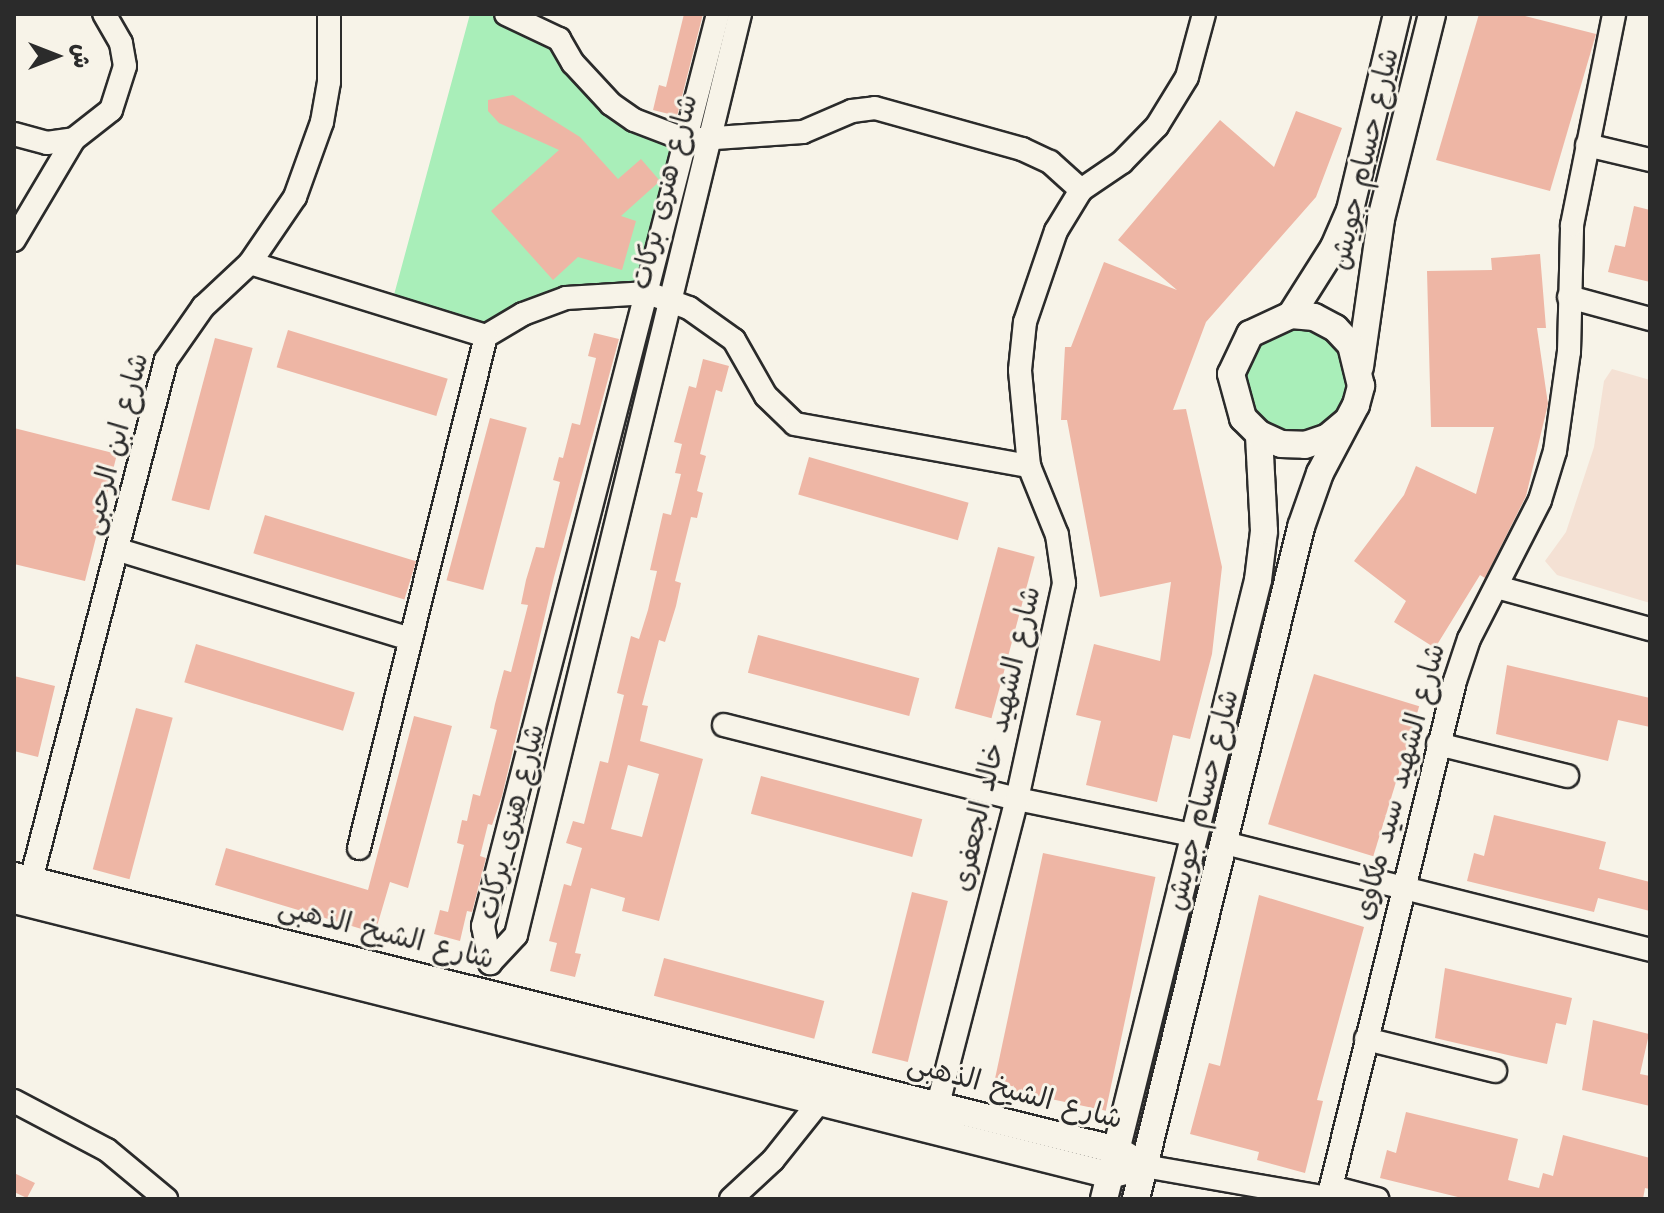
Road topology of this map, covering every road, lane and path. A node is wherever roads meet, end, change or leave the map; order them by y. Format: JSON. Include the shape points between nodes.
{"nodes":[{"id":1,"x":329,"y":14,"type":"edge"},
{"id":2,"x":506,"y":14,"type":"edge"},
{"id":3,"x":718,"y":14,"type":"edge"},
{"id":4,"x":740,"y":14,"type":"edge"},
{"id":5,"x":1204,"y":14,"type":"edge"},
{"id":6,"x":1397,"y":14,"type":"edge"},
{"id":7,"x":1432,"y":14,"type":"edge"},
{"id":8,"x":1614,"y":14,"type":"edge"},
{"id":9,"x":109,"y":16,"type":"edge"},
{"id":10,"x":14,"y":134,"type":"edge"},
{"id":11,"x":74,"y":139,"type":"junction"},
{"id":12,"x":697,"y":140,"type":"junction"},
{"id":13,"x":1587,"y":145,"type":"junction"},
{"id":14,"x":1650,"y":160,"type":"edge"},
{"id":15,"x":1081,"y":190,"type":"junction"},
{"id":16,"x":14,"y":240,"type":"edge"},
{"id":17,"x":250,"y":263,"type":"junction"},
{"id":18,"x":659,"y":296,"type":"junction"},
{"id":19,"x":1569,"y":297,"type":"junction"},
{"id":20,"x":1291,"y":315,"type":"junction"},
{"id":21,"x":1650,"y":319,"type":"edge"},
{"id":22,"x":486,"y":336,"type":"junction"},
{"id":23,"x":1360,"y":367,"type":"junction"},
{"id":24,"x":1346,"y":422,"type":"junction"},
{"id":25,"x":1259,"y":434,"type":"junction"},
{"id":26,"x":1029,"y":466,"type":"junction"},
{"id":27,"x":119,"y":550,"type":"junction"},
{"id":28,"x":1497,"y":587,"type":"junction"},
{"id":29,"x":1650,"y":629,"type":"edge"},
{"id":30,"x":411,"y":639,"type":"junction"},
{"id":31,"x":724,"y":725,"type":"dead end"},
{"id":32,"x":1438,"y":744,"type":"junction"},
{"id":33,"x":1567,"y":776,"type":"dead end"},
{"id":34,"x":1017,"y":799,"type":"junction"},
{"id":35,"x":1193,"y":835,"type":"junction"},
{"id":36,"x":1225,"y":843,"type":"junction"},
{"id":37,"x":359,"y":848,"type":"dead end"},
{"id":38,"x":20,"y":885,"type":"edge"},
{"id":39,"x":1402,"y":888,"type":"junction"},
{"id":40,"x":1650,"y":950,"type":"edge"},
{"id":41,"x":1366,"y":1039,"type":"junction"},
{"id":42,"x":1495,"y":1071,"type":"dead end"},
{"id":43,"x":14,"y":1101,"type":"edge"},
{"id":44,"x":820,"y":1101,"type":"junction"},
{"id":45,"x":938,"y":1104,"type":"junction"},
{"id":46,"x":1144,"y":1166,"type":"junction"},
{"id":47,"x":1110,"y":1175,"type":"edge"},
{"id":48,"x":1329,"y":1195,"type":"edge"},
{"id":49,"x":166,"y":1199,"type":"edge"},
{"id":50,"x":731,"y":1199,"type":"edge"},
{"id":51,"x":1136,"y":1199,"type":"edge"},
{"id":52,"x":1377,"y":1199,"type":"edge"}],
"edges":[{"from":1,"to":17,"type":"street","name":"شارع ابن الرحبى","via":[[329,82],[311,160],[274,231]]},
{"from":2,"to":12,"type":"street","via":[[559,39],[573,63],[611,104],[659,132]]},
{"from":3,"to":12,"type":"street","name":"شارع هنرى بركات"},
{"from":4,"to":12,"type":"street","name":"شارع هنرى بركات"},
{"from":5,"to":15,"type":"street","name":"شارع الشهيد خالد الجعفرى","via":[[1187,77],[1157,126],[1122,162]]},
{"from":6,"to":20,"type":"street","name":"شارع حسام جويش","via":[[1350,210],[1334,247]]},
{"from":7,"to":23,"type":"street","name":"شارع حسام جويش","via":[[1381,219]]},
{"from":8,"to":13,"type":"street","name":"شارع الشهيد سيد مكاوى"},
{"from":9,"to":11,"type":"street","via":[[125,66],[122,89],[95,128]]},
{"from":10,"to":11,"type":"street","via":[[47,143]]},
{"from":11,"to":16,"type":"street"},
{"from":12,"to":15,"type":"street","via":[[803,132],[852,111],[875,108],[1022,149],[1050,162]]},
{"from":12,"to":18,"type":"street","name":"شارع هنرى بركات"},
{"from":13,"to":14,"type":"street"},
{"from":13,"to":19,"type":"street","name":"شارع الشهيد سيد مكاوى","via":[[1572,225]]},
{"from":15,"to":26,"type":"street","name":"شارع الشهيد خالد الجعفرى","via":[[1056,231],[1025,322],[1020,370]]},
{"from":17,"to":22,"type":"street"},
{"from":17,"to":27,"type":"street","name":"شارع ابن الرحبى","via":[[203,307],[166,360]]},
{"from":18,"to":18,"type":"street","name":"شارع هنرى بركات","via":[[483,926],[490,963],[516,935]]},
{"from":18,"to":22,"type":"street","via":[[566,298]]},
{"from":18,"to":26,"type":"street","via":[[734,340],[766,396],[795,424]]},
{"from":19,"to":21,"type":"street"},
{"from":19,"to":28,"type":"street","name":"شارع الشهيد سيد مكاوى","via":[[1568,365],[1555,451],[1540,500]]},
{"from":20,"to":23,"type":"street","via":[[1314,317],[1335,328],[1351,345]]},
{"from":20,"to":25,"type":"street","via":[[1250,334],[1231,374],[1243,418]]},
{"from":22,"to":30,"type":"street"},
{"from":23,"to":24,"type":"street","via":[[1356,405]]},
{"from":24,"to":25,"type":"street","via":[[1328,437],[1305,445],[1281,444]]},
{"from":24,"to":36,"type":"street","name":"شارع حسام جويش","via":[[1301,527]]},
{"from":25,"to":35,"type":"street","name":"شارع حسام جويش","via":[[1264,531],[1258,580]]},
{"from":26,"to":34,"type":"street","name":"شارع الشهيد خالد الجعفرى","via":[[1057,535],[1064,583]]},
{"from":27,"to":30,"type":"street"},
{"from":27,"to":38,"type":"street","name":"شارع ابن الرحبى"},
{"from":28,"to":29,"type":"street"},
{"from":28,"to":32,"type":"street","name":"شارع الشهيد سيد مكاوى","via":[[1469,639]]},
{"from":30,"to":37,"type":"street"},
{"from":31,"to":34,"type":"street"},
{"from":32,"to":33,"type":"street"},
{"from":32,"to":39,"type":"street","name":"شارع الشهيد سيد مكاوى"},
{"from":34,"to":35,"type":"street"},
{"from":34,"to":45,"type":"street","name":"شارع الشهيد خالد الجعفرى"},
{"from":35,"to":47,"type":"street","name":"شارع حسام جويش"},
{"from":36,"to":39,"type":"street"},
{"from":36,"to":46,"type":"street","name":"شارع حسام جويش"},
{"from":38,"to":44,"type":"street","name":"شارع الشيخ الذهبى"},
{"from":38,"to":45,"type":"street","name":"شارع الشيخ الذهبى"},
{"from":39,"to":40,"type":"street"},
{"from":39,"to":41,"type":"street","name":"شارع الشهيد سيد مكاوى"},
{"from":41,"to":42,"type":"street"},
{"from":41,"to":48,"type":"street","name":"شارع الشهيد سيد مكاوى"},
{"from":43,"to":49,"type":"street","via":[[107,1150]]},
{"from":44,"to":47,"type":"street","name":"شارع الشيخ الذهبى"},
{"from":44,"to":50,"type":"street","via":[[773,1160]]},
{"from":45,"to":47,"type":"street","name":"شارع الشيخ الذهبى"},
{"from":46,"to":47,"type":"street","name":"شارع الشيخ الذهبى"},
{"from":46,"to":48,"type":"street"},
{"from":46,"to":51,"type":"street","name":"شارع حسام جويش"},
{"from":48,"to":52,"type":"street"}]}
